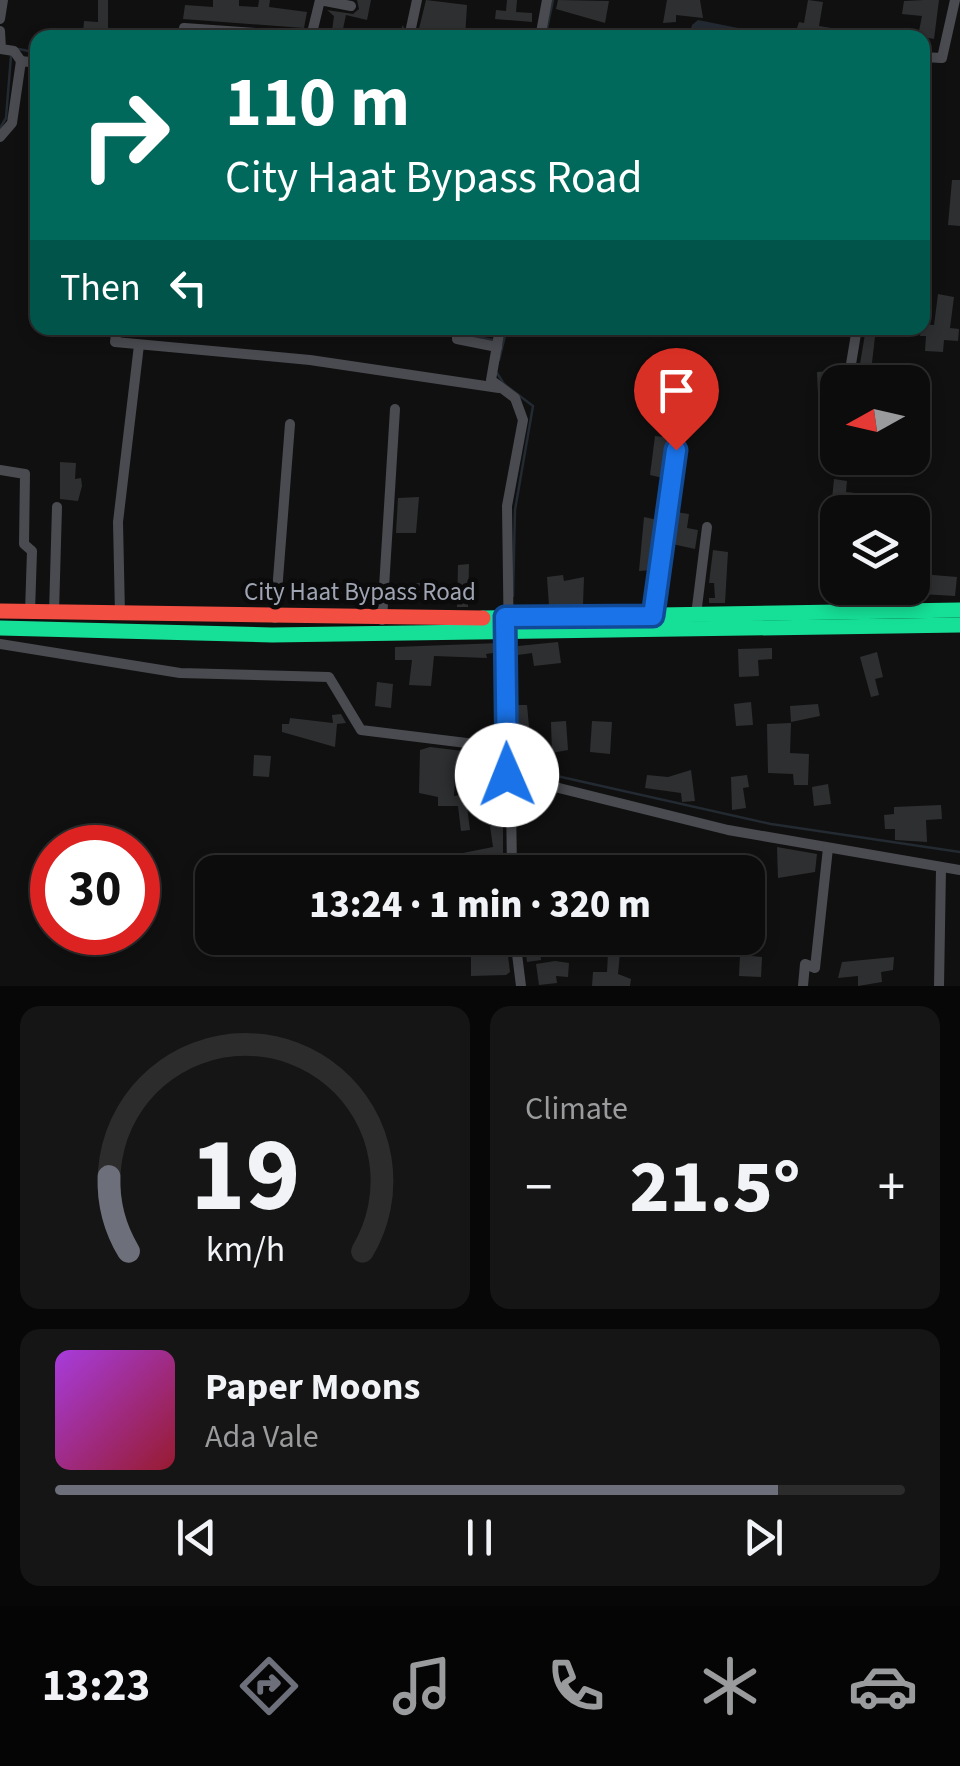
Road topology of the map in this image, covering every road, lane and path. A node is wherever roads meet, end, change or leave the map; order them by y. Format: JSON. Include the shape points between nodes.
{"nodes":[{"id":1,"x":3,"y":0,"type":"edge"},
{"id":2,"x":320,"y":0,"type":"edge"},
{"id":3,"x":417,"y":0,"type":"edge"},
{"id":4,"x":547,"y":0,"type":"edge"},
{"id":5,"x":955,"y":0,"type":"edge"},
{"id":6,"x":351,"y":7,"type":"edge"},
{"id":7,"x":0,"y":18,"type":"edge"},
{"id":8,"x":411,"y":28,"type":"dead end"},
{"id":9,"x":184,"y":30,"type":"edge"},
{"id":10,"x":212,"y":30,"type":"edge"},
{"id":11,"x":312,"y":30,"type":"edge"},
{"id":12,"x":541,"y":30,"type":"edge"},
{"id":13,"x":0,"y":31,"type":"edge"},
{"id":14,"x":930,"y":57,"type":"edge"},
{"id":15,"x":21,"y":61,"type":"junction"},
{"id":16,"x":30,"y":62,"type":"edge"},
{"id":17,"x":0,"y":137,"type":"edge"},
{"id":18,"x":116,"y":335,"type":"edge"},
{"id":19,"x":458,"y":335,"type":"edge"},
{"id":20,"x":499,"y":335,"type":"edge"},
{"id":21,"x":856,"y":335,"type":"edge"},
{"id":22,"x":139,"y":344,"type":"junction"},
{"id":23,"x":497,"y":346,"type":"junction"},
{"id":24,"x":851,"y":365,"type":"edge"},
{"id":25,"x":499,"y":388,"type":"junction"},
{"id":26,"x":396,"y":409,"type":"dead end"},
{"id":27,"x":290,"y":424,"type":"dead end"},
{"id":28,"x":676,"y":450,"type":"dead end"},
{"id":29,"x":0,"y":470,"type":"edge"},
{"id":30,"x":58,"y":508,"type":"dead end"},
{"id":31,"x":707,"y":527,"type":"dead end"},
{"id":32,"x":960,"y":610,"type":"edge"},
{"id":33,"x":0,"y":611,"type":"edge"},
{"id":34,"x":30,"y":612,"type":"junction"},
{"id":35,"x":54,"y":613,"type":"junction"},
{"id":36,"x":120,"y":614,"type":"junction"},
{"id":37,"x":696,"y":615,"type":"junction"},
{"id":38,"x":653,"y":616,"type":"junction"},
{"id":39,"x":275,"y":618,"type":"junction"},
{"id":40,"x":382,"y":620,"type":"junction"},
{"id":41,"x":505,"y":625,"type":"junction"},
{"id":42,"x":960,"y":625,"type":"edge"},
{"id":43,"x":0,"y":628,"type":"edge"},
{"id":44,"x":0,"y":644,"type":"edge"},
{"id":45,"x":507,"y":748,"type":"junction"},
{"id":46,"x":507,"y":775,"type":"junction"},
{"id":47,"x":828,"y":848,"type":"junction"},
{"id":48,"x":511,"y":855,"type":"edge"},
{"id":49,"x":941,"y":869,"type":"junction"},
{"id":50,"x":960,"y":870,"type":"edge"},
{"id":51,"x":517,"y":955,"type":"edge"},
{"id":52,"x":521,"y":986,"type":"edge"},
{"id":53,"x":803,"y":986,"type":"edge"},
{"id":54,"x":940,"y":986,"type":"edge"}],
"edges":[{"from":1,"to":7,"type":"street"},
{"from":2,"to":6,"type":"street"},
{"from":2,"to":11,"type":"street"},
{"from":3,"to":8,"type":"street"},
{"from":4,"to":12,"type":"street"},
{"from":5,"to":14,"type":"street","via":[[942,58]]},
{"from":9,"to":10,"type":"street"},
{"from":13,"to":15,"type":"street","via":[[2,48],[14,50]]},
{"from":15,"to":16,"type":"street"},
{"from":15,"to":17,"type":"street","via":[[12,123]]},
{"from":18,"to":22,"type":"street","via":[[115,342]]},
{"from":19,"to":23,"type":"street"},
{"from":20,"to":23,"type":"street"},
{"from":21,"to":24,"type":"street"},
{"from":22,"to":25,"type":"street"},
{"from":22,"to":36,"type":"street","via":[[118,522]]},
{"from":23,"to":25,"type":"street","via":[[490,372]]},
{"from":25,"to":41,"type":"street","via":[[515,398],[525,421],[507,506]]},
{"from":26,"to":40,"type":"street"},
{"from":27,"to":39,"type":"street"},
{"from":28,"to":38,"type":"street"},
{"from":29,"to":34,"type":"street","via":[[25,474]]},
{"from":30,"to":35,"type":"street"},
{"from":31,"to":37,"type":"street"},
{"from":32,"to":37,"type":"main road","name":"City Haat Bypass Road"},
{"from":33,"to":34,"type":"main road","name":"City Haat Bypass Road"},
{"from":34,"to":35,"type":"main road","name":"City Haat Bypass Road"},
{"from":35,"to":36,"type":"main road","name":"City Haat Bypass Road"},
{"from":36,"to":39,"type":"main road","name":"City Haat Bypass Road"},
{"from":37,"to":38,"type":"main road","name":"City Haat Bypass Road"},
{"from":38,"to":41,"type":"main road","name":"City Haat Bypass Road"},
{"from":39,"to":40,"type":"main road","name":"City Haat Bypass Road"},
{"from":40,"to":41,"type":"main road","name":"City Haat Bypass Road"},
{"from":41,"to":42,"type":"main road","name":"City Haat Bypass Road"},
{"from":41,"to":43,"type":"main road","name":"City Haat Bypass Road","via":[[272,635]]},
{"from":41,"to":45,"type":"street"},
{"from":44,"to":45,"type":"street","via":[[180,673],[330,677],[361,730]]},
{"from":45,"to":46,"type":"street"},
{"from":46,"to":47,"type":"street"},
{"from":46,"to":48,"type":"street"},
{"from":47,"to":49,"type":"street"},
{"from":47,"to":53,"type":"street","via":[[815,968],[805,964]]},
{"from":49,"to":50,"type":"street"},
{"from":49,"to":54,"type":"street"},
{"from":51,"to":52,"type":"street"}]}
